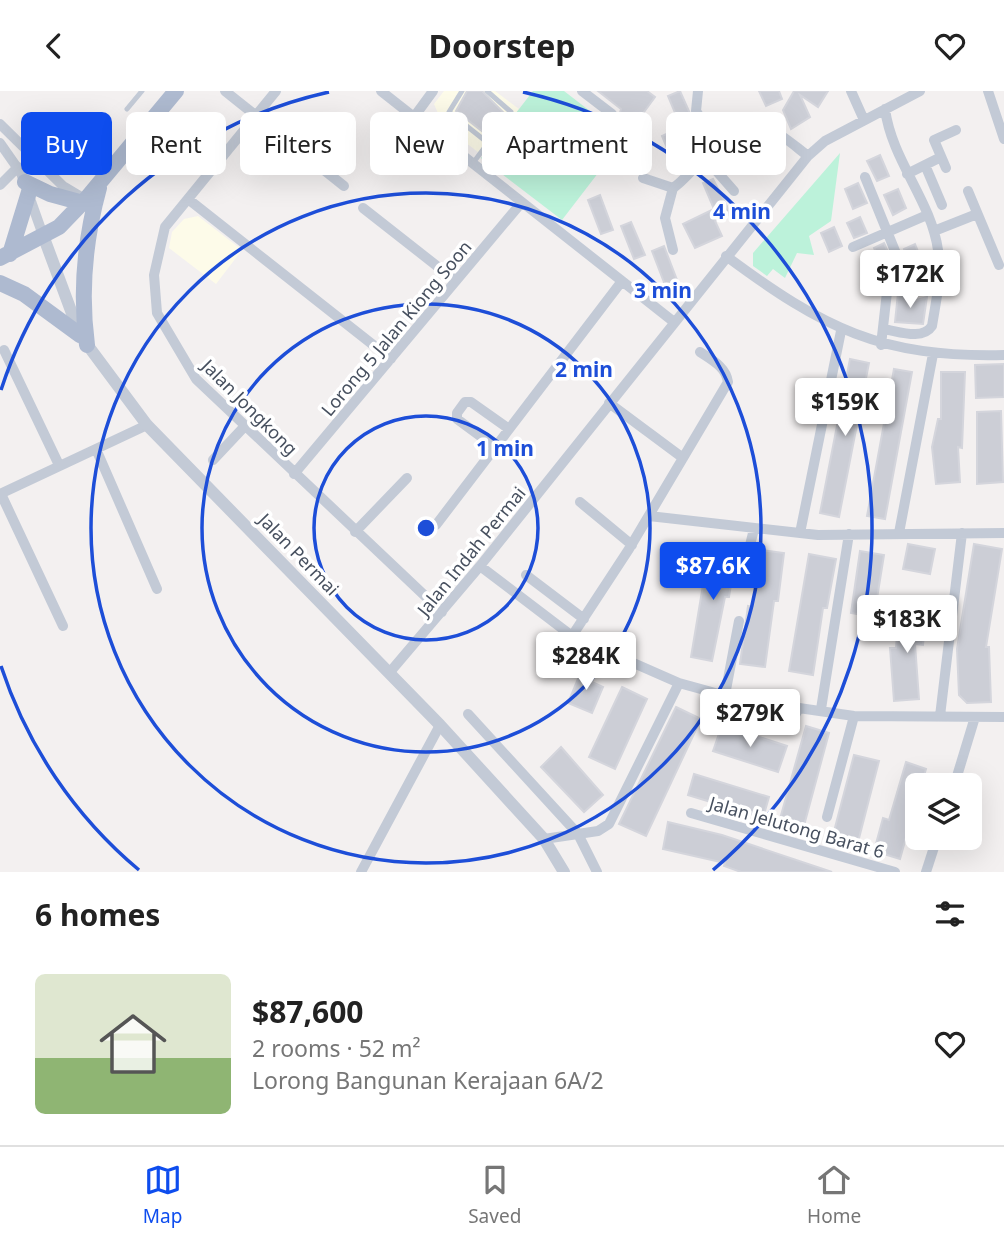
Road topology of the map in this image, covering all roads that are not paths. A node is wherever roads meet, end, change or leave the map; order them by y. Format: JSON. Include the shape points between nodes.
{"nodes":[{"id":1,"x":142,"y":91,"type":"edge"},
{"id":2,"x":176,"y":91,"type":"edge"},
{"id":3,"x":225,"y":91,"type":"edge"},
{"id":4,"x":276,"y":91,"type":"edge"},
{"id":5,"x":381,"y":91,"type":"edge"},
{"id":6,"x":433,"y":91,"type":"edge"},
{"id":7,"x":462,"y":91,"type":"edge"},
{"id":8,"x":487,"y":91,"type":"edge"},
{"id":9,"x":582,"y":91,"type":"edge"},
{"id":10,"x":698,"y":91,"type":"edge"},
{"id":11,"x":851,"y":91,"type":"edge"},
{"id":12,"x":920,"y":91,"type":"edge"},
{"id":13,"x":988,"y":91,"type":"edge"},
{"id":14,"x":127,"y":109,"type":"dead end"},
{"id":15,"x":885,"y":109,"type":"junction"},
{"id":16,"x":252,"y":112,"type":"edge"},
{"id":17,"x":258,"y":112,"type":"edge"},
{"id":18,"x":408,"y":112,"type":"edge"},
{"id":19,"x":418,"y":112,"type":"edge"},
{"id":20,"x":511,"y":112,"type":"edge"},
{"id":21,"x":609,"y":112,"type":"edge"},
{"id":22,"x":697,"y":112,"type":"edge"},
{"id":23,"x":864,"y":120,"type":"junction"},
{"id":24,"x":0,"y":124,"type":"edge"},
{"id":25,"x":957,"y":130,"type":"dead end"},
{"id":26,"x":240,"y":135,"type":"edge"},
{"id":27,"x":482,"y":138,"type":"edge"},
{"id":28,"x":1004,"y":139,"type":"edge"},
{"id":29,"x":786,"y":141,"type":"edge"},
{"id":30,"x":0,"y":143,"type":"edge"},
{"id":31,"x":482,"y":150,"type":"edge"},
{"id":32,"x":808,"y":156,"type":"junction"},
{"id":33,"x":941,"y":157,"type":"junction"},
{"id":34,"x":468,"y":160,"type":"edge"},
{"id":35,"x":472,"y":163,"type":"junction"},
{"id":36,"x":925,"y":165,"type":"junction"},
{"id":37,"x":946,"y":168,"type":"dead end"},
{"id":38,"x":907,"y":174,"type":"junction"},
{"id":39,"x":330,"y":175,"type":"edge"},
{"id":40,"x":687,"y":175,"type":"edge"},
{"id":41,"x":720,"y":175,"type":"edge"},
{"id":42,"x":865,"y":177,"type":"dead end"},
{"id":43,"x":643,"y":178,"type":"dead end"},
{"id":44,"x":24,"y":180,"type":"junction"},
{"id":45,"x":101,"y":182,"type":"junction"},
{"id":46,"x":0,"y":185,"type":"edge"},
{"id":47,"x":344,"y":186,"type":"dead end"},
{"id":48,"x":673,"y":188,"type":"junction"},
{"id":49,"x":734,"y":191,"type":"dead end"},
{"id":50,"x":968,"y":191,"type":"dead end"},
{"id":51,"x":188,"y":199,"type":"junction"},
{"id":52,"x":85,"y":201,"type":"junction"},
{"id":53,"x":522,"y":202,"type":"junction"},
{"id":54,"x":942,"y":205,"type":"dead end"},
{"id":55,"x":363,"y":208,"type":"dead end"},
{"id":56,"x":977,"y":214,"type":"junction"},
{"id":57,"x":927,"y":215,"type":"junction"},
{"id":58,"x":934,"y":231,"type":"junction"},
{"id":59,"x":888,"y":232,"type":"junction"},
{"id":60,"x":44,"y":237,"type":"junction"},
{"id":61,"x":853,"y":247,"type":"dead end"},
{"id":62,"x":673,"y":250,"type":"dead end"},
{"id":63,"x":5,"y":256,"type":"edge"},
{"id":64,"x":726,"y":256,"type":"junction"},
{"id":65,"x":897,"y":256,"type":"dead end"},
{"id":66,"x":999,"y":265,"type":"dead end"},
{"id":67,"x":456,"y":281,"type":"junction"},
{"id":68,"x":622,"y":281,"type":"junction"},
{"id":69,"x":0,"y":283,"type":"edge"},
{"id":70,"x":938,"y":291,"type":"junction"},
{"id":71,"x":674,"y":321,"type":"junction"},
{"id":72,"x":883,"y":329,"type":"junction"},
{"id":73,"x":841,"y":331,"type":"junction"},
{"id":74,"x":84,"y":340,"type":"junction"},
{"id":75,"x":881,"y":345,"type":"junction"},
{"id":76,"x":4,"y":350,"type":"dead end"},
{"id":77,"x":701,"y":352,"type":"dead end"},
{"id":78,"x":933,"y":354,"type":"junction"},
{"id":79,"x":1004,"y":355,"type":"edge"},
{"id":80,"x":391,"y":359,"type":"junction"},
{"id":81,"x":609,"y":403,"type":"junction"},
{"id":82,"x":147,"y":425,"type":"junction"},
{"id":83,"x":244,"y":427,"type":"junction"},
{"id":84,"x":509,"y":429,"type":"junction"},
{"id":85,"x":495,"y":447,"type":"junction"},
{"id":86,"x":96,"y":449,"type":"junction"},
{"id":87,"x":683,"y":458,"type":"junction"},
{"id":88,"x":213,"y":460,"type":"dead end"},
{"id":89,"x":59,"y":465,"type":"junction"},
{"id":90,"x":294,"y":474,"type":"junction"},
{"id":91,"x":407,"y":478,"type":"dead end"},
{"id":92,"x":1,"y":494,"type":"edge"},
{"id":93,"x":580,"y":502,"type":"dead end"},
{"id":94,"x":649,"y":516,"type":"junction"},
{"id":95,"x":436,"y":524,"type":"dead end"},
{"id":96,"x":754,"y":529,"type":"junction"},
{"id":97,"x":355,"y":531,"type":"junction"},
{"id":98,"x":800,"y":533,"type":"junction"},
{"id":99,"x":899,"y":533,"type":"junction"},
{"id":100,"x":962,"y":533,"type":"junction"},
{"id":101,"x":1004,"y":533,"type":"edge"},
{"id":102,"x":849,"y":534,"type":"junction"},
{"id":103,"x":632,"y":545,"type":"junction"},
{"id":104,"x":480,"y":566,"type":"junction"},
{"id":105,"x":526,"y":575,"type":"dead end"},
{"id":106,"x":742,"y":577,"type":"dead end"},
{"id":107,"x":158,"y":589,"type":"dead end"},
{"id":108,"x":442,"y":612,"type":"junction"},
{"id":109,"x":584,"y":619,"type":"junction"},
{"id":110,"x":739,"y":621,"type":"dead end"},
{"id":111,"x":63,"y":626,"type":"dead end"},
{"id":112,"x":572,"y":636,"type":"junction"},
{"id":113,"x":390,"y":672,"type":"junction"},
{"id":114,"x":679,"y":683,"type":"junction"},
{"id":115,"x":725,"y":695,"type":"junction"},
{"id":116,"x":737,"y":699,"type":"junction"},
{"id":117,"x":799,"y":708,"type":"junction"},
{"id":118,"x":821,"y":709,"type":"junction"},
{"id":119,"x":468,"y":714,"type":"dead end"},
{"id":120,"x":854,"y":716,"type":"junction"},
{"id":121,"x":940,"y":716,"type":"junction"},
{"id":122,"x":975,"y":717,"type":"junction"},
{"id":123,"x":1004,"y":717,"type":"edge"},
{"id":124,"x":440,"y":725,"type":"junction"},
{"id":125,"x":958,"y":773,"type":"edge"},
{"id":126,"x":691,"y":813,"type":"dead end"},
{"id":127,"x":827,"y":817,"type":"dead end"},
{"id":128,"x":578,"y":834,"type":"junction"},
{"id":129,"x":544,"y":839,"type":"junction"},
{"id":130,"x":933,"y":850,"type":"edge"},
{"id":131,"x":361,"y":872,"type":"edge"},
{"id":132,"x":564,"y":872,"type":"edge"},
{"id":133,"x":597,"y":872,"type":"edge"},
{"id":134,"x":895,"y":872,"type":"edge"},
{"id":135,"x":926,"y":872,"type":"edge"}],
"edges":[{"from":1,"to":14,"type":"lane"},
{"from":2,"to":45,"type":"main road"},
{"from":3,"to":16,"type":"street"},
{"from":4,"to":17,"type":"street","name":"Jalan Jongkong"},
{"from":5,"to":18,"type":"street"},
{"from":6,"to":19,"type":"street"},
{"from":7,"to":27,"type":"lane","via":[[449,112]]},
{"from":8,"to":20,"type":"lane"},
{"from":9,"to":21,"type":"street"},
{"from":10,"to":22,"type":"street"},
{"from":11,"to":23,"type":"street"},
{"from":12,"to":15,"type":"street","name":"Jalan Indah Permai"},
{"from":13,"to":28,"type":"street"},
{"from":15,"to":23,"type":"street","name":"Jalan Indah Permai"},
{"from":15,"to":38,"type":"street","via":[[892,145]]},
{"from":23,"to":32,"type":"street","name":"Jalan Indah Permai"},
{"from":24,"to":52,"type":"street","via":[[63,186]]},
{"from":25,"to":33,"type":"street","via":[[934,140]]},
{"from":26,"to":51,"type":"street","name":"Jalan Jongkong"},
{"from":29,"to":32,"type":"street"},
{"from":30,"to":44,"type":"street"},
{"from":31,"to":35,"type":"lane"},
{"from":32,"to":64,"type":"street","name":"Jalan Indah Permai"},
{"from":33,"to":36,"type":"street"},
{"from":33,"to":37,"type":"street"},
{"from":34,"to":35,"type":"street"},
{"from":35,"to":53,"type":"street"},
{"from":36,"to":38,"type":"street"},
{"from":36,"to":54,"type":"street"},
{"from":38,"to":57,"type":"street"},
{"from":39,"to":47,"type":"street"},
{"from":40,"to":48,"type":"street"},
{"from":41,"to":49,"type":"street"},
{"from":42,"to":59,"type":"street"},
{"from":43,"to":48,"type":"street"},
{"from":44,"to":46,"type":"street"},
{"from":44,"to":52,"type":"main road","via":[[50,194]]},
{"from":44,"to":60,"type":"street"},
{"from":44,"to":63,"type":"main road"},
{"from":45,"to":52,"type":"main road"},
{"from":45,"to":74,"type":"main road","via":[[90,219]]},
{"from":48,"to":62,"type":"street","via":[[665,218]]},
{"from":50,"to":56,"type":"street"},
{"from":51,"to":80,"type":"street"},
{"from":51,"to":83,"type":"street","name":"Jalan Jongkong","via":[[161,235],[154,301],[163,326],[192,373]]},
{"from":52,"to":60,"type":"main road"},
{"from":53,"to":67,"type":"street","name":"Lorong 5 Jalan Kiong Soon"},
{"from":53,"to":68,"type":"street"},
{"from":55,"to":67,"type":"street"},
{"from":56,"to":58,"type":"street"},
{"from":56,"to":66,"type":"street"},
{"from":57,"to":58,"type":"street"},
{"from":57,"to":59,"type":"street"},
{"from":58,"to":70,"type":"street"},
{"from":59,"to":61,"type":"street"},
{"from":59,"to":65,"type":"street"},
{"from":60,"to":63,"type":"main road"},
{"from":60,"to":74,"type":"street","name":"Jalan Permai"},
{"from":64,"to":71,"type":"street","name":"Jalan Indah Permai"},
{"from":64,"to":73,"type":"street","via":[[776,294]]},
{"from":67,"to":80,"type":"street","name":"Lorong 5 Jalan Kiong Soon"},
{"from":68,"to":71,"type":"street"},
{"from":68,"to":84,"type":"street"},
{"from":69,"to":74,"type":"main road","via":[[24,294]]},
{"from":70,"to":72,"type":"street","via":[[928,332],[920,335]]},
{"from":70,"to":72,"type":"street","via":[[891,288]]},
{"from":71,"to":81,"type":"street","name":"Jalan Indah Permai"},
{"from":72,"to":75,"type":"street"},
{"from":73,"to":75,"type":"street"},
{"from":73,"to":98,"type":"street"},
{"from":74,"to":82,"type":"street","name":"Jalan Permai"},
{"from":75,"to":78,"type":"street"},
{"from":76,"to":89,"type":"street"},
{"from":77,"to":87,"type":"street","via":[[720,366],[728,382]]},
{"from":78,"to":79,"type":"street"},
{"from":78,"to":99,"type":"street"},
{"from":80,"to":90,"type":"street","name":"Lorong 5 Jalan Kiong Soon"},
{"from":81,"to":87,"type":"street"},
{"from":81,"to":104,"type":"street","name":"Jalan Indah Permai"},
{"from":82,"to":86,"type":"street"},
{"from":82,"to":113,"type":"street","name":"Jalan Permai"},
{"from":83,"to":88,"type":"street"},
{"from":83,"to":90,"type":"street","name":"Jalan Jongkong"},
{"from":84,"to":85,"type":"street"},
{"from":84,"to":85,"type":"street","via":[[465,402],[457,419]]},
{"from":85,"to":95,"type":"street"},
{"from":86,"to":89,"type":"street"},
{"from":86,"to":107,"type":"street"},
{"from":87,"to":94,"type":"street"},
{"from":89,"to":92,"type":"street"},
{"from":90,"to":97,"type":"street","name":"Jalan Jongkong"},
{"from":91,"to":97,"type":"street"},
{"from":92,"to":111,"type":"street"},
{"from":93,"to":103,"type":"street"},
{"from":94,"to":96,"type":"street"},
{"from":94,"to":103,"type":"street"},
{"from":96,"to":98,"type":"street"},
{"from":96,"to":106,"type":"street"},
{"from":97,"to":108,"type":"street","name":"Jalan Jongkong"},
{"from":98,"to":102,"type":"street"},
{"from":99,"to":100,"type":"street"},
{"from":99,"to":102,"type":"street"},
{"from":100,"to":101,"type":"street"},
{"from":100,"to":121,"type":"street"},
{"from":102,"to":118,"type":"street"},
{"from":103,"to":109,"type":"street"},
{"from":104,"to":108,"type":"street","name":"Jalan Indah Permai"},
{"from":104,"to":112,"type":"street"},
{"from":105,"to":109,"type":"street"},
{"from":108,"to":113,"type":"street","name":"Jalan Indah Permai"},
{"from":109,"to":112,"type":"street"},
{"from":110,"to":115,"type":"street"},
{"from":112,"to":114,"type":"street"},
{"from":113,"to":124,"type":"street","name":"Jalan Permai"},
{"from":114,"to":115,"type":"street"},
{"from":114,"to":128,"type":"street","via":[[609,824]]},
{"from":115,"to":116,"type":"street"},
{"from":116,"to":117,"type":"street"},
{"from":116,"to":117,"type":"street","via":[[733,711],[739,717],[790,724]]},
{"from":117,"to":118,"type":"street"},
{"from":118,"to":120,"type":"street"},
{"from":119,"to":128,"type":"street"},
{"from":120,"to":121,"type":"street"},
{"from":120,"to":127,"type":"street"},
{"from":121,"to":122,"type":"street"},
{"from":122,"to":123,"type":"street"},
{"from":122,"to":125,"type":"street"},
{"from":124,"to":129,"type":"street","name":"Jalan Permai"},
{"from":124,"to":131,"type":"street"},
{"from":126,"to":134,"type":"street","name":"Jalan Jelutong Barat 6"},
{"from":128,"to":129,"type":"street"},
{"from":128,"to":133,"type":"street"},
{"from":129,"to":132,"type":"street","name":"Jalan Permai"},
{"from":130,"to":135,"type":"street"}]}
